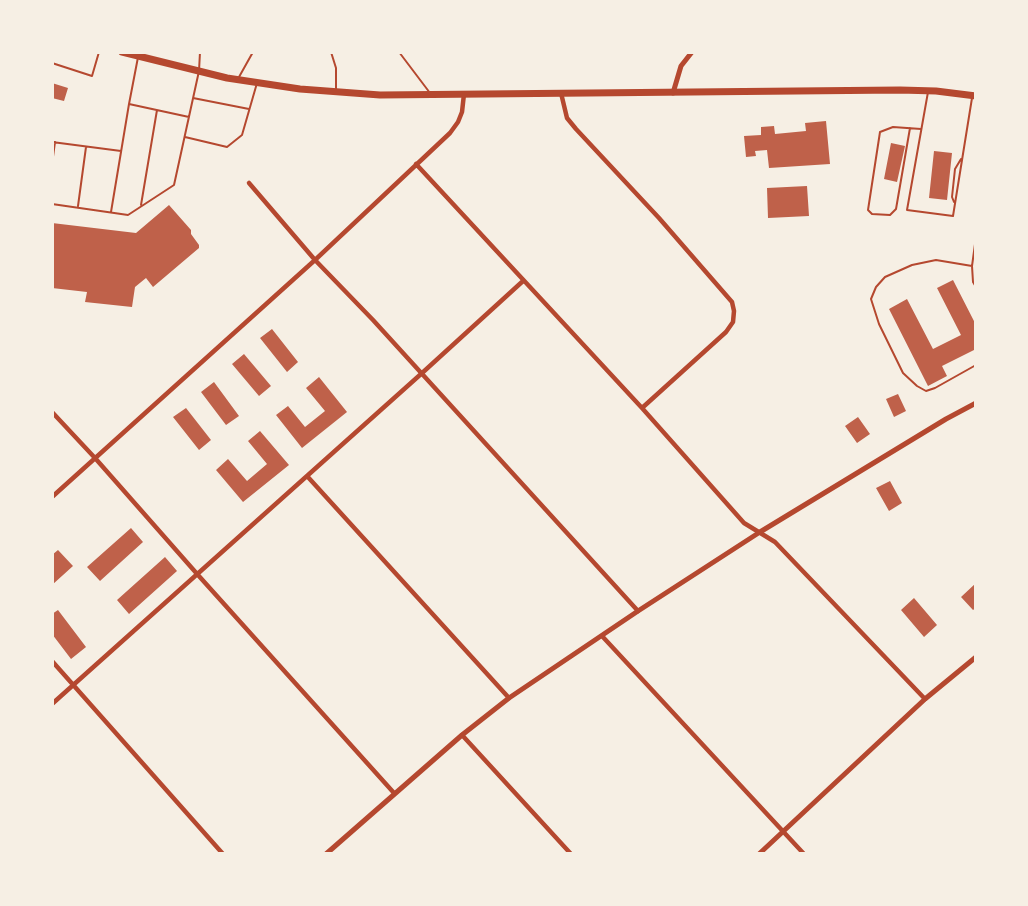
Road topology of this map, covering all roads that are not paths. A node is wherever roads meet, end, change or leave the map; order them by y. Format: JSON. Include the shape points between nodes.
{"nodes":[{"id":1,"x":99,"y":52,"type":"edge"},
{"id":2,"x":122,"y":52,"type":"edge"},
{"id":3,"x":200,"y":52,"type":"edge"},
{"id":4,"x":253,"y":52,"type":"edge"},
{"id":5,"x":331,"y":52,"type":"edge"},
{"id":6,"x":399,"y":52,"type":"edge"},
{"id":7,"x":692,"y":52,"type":"edge"},
{"id":8,"x":138,"y":54,"type":"edge"},
{"id":9,"x":52,"y":63,"type":"edge"},
{"id":10,"x":199,"y":71,"type":"junction"},
{"id":11,"x":238,"y":80,"type":"junction"},
{"id":12,"x":257,"y":83,"type":"junction"},
{"id":13,"x":928,"y":91,"type":"junction"},
{"id":14,"x":336,"y":92,"type":"junction"},
{"id":15,"x":561,"y":93,"type":"junction"},
{"id":16,"x":673,"y":93,"type":"junction"},
{"id":17,"x":464,"y":94,"type":"junction"},
{"id":18,"x":432,"y":95,"type":"junction"},
{"id":19,"x":974,"y":96,"type":"edge"},
{"id":20,"x":193,"y":98,"type":"junction"},
{"id":21,"x":129,"y":104,"type":"junction"},
{"id":22,"x":250,"y":109,"type":"junction"},
{"id":23,"x":157,"y":110,"type":"junction"},
{"id":24,"x":189,"y":117,"type":"junction"},
{"id":25,"x":910,"y":128,"type":"junction"},
{"id":26,"x":921,"y":129,"type":"junction"},
{"id":27,"x":184,"y":137,"type":"junction"},
{"id":28,"x":54,"y":142,"type":"edge"},
{"id":29,"x":86,"y":147,"type":"junction"},
{"id":30,"x":121,"y":151,"type":"junction"},
{"id":31,"x":52,"y":164,"type":"edge"},
{"id":32,"x":416,"y":164,"type":"junction"},
{"id":33,"x":249,"y":183,"type":"dead end"},
{"id":34,"x":52,"y":204,"type":"edge"},
{"id":35,"x":141,"y":206,"type":"junction"},
{"id":36,"x":78,"y":207,"type":"junction"},
{"id":37,"x":111,"y":212,"type":"junction"},
{"id":38,"x":975,"y":237,"type":"edge"},
{"id":39,"x":315,"y":260,"type":"junction"},
{"id":40,"x":972,"y":266,"type":"junction"},
{"id":41,"x":523,"y":281,"type":"junction"},
{"id":42,"x":975,"y":287,"type":"edge"},
{"id":43,"x":975,"y":366,"type":"edge"},
{"id":44,"x":421,"y":374,"type":"junction"},
{"id":45,"x":975,"y":403,"type":"edge"},
{"id":46,"x":642,"y":408,"type":"junction"},
{"id":47,"x":52,"y":412,"type":"edge"},
{"id":48,"x":95,"y":458,"type":"junction"},
{"id":49,"x":307,"y":476,"type":"junction"},
{"id":50,"x":52,"y":497,"type":"edge"},
{"id":51,"x":760,"y":532,"type":"junction"},
{"id":52,"x":198,"y":575,"type":"junction"},
{"id":53,"x":638,"y":611,"type":"junction"},
{"id":54,"x":602,"y":636,"type":"junction"},
{"id":55,"x":975,"y":657,"type":"edge"},
{"id":56,"x":52,"y":661,"type":"edge"},
{"id":57,"x":73,"y":685,"type":"junction"},
{"id":58,"x":510,"y":698,"type":"junction"},
{"id":59,"x":925,"y":699,"type":"junction"},
{"id":60,"x":52,"y":704,"type":"edge"},
{"id":61,"x":462,"y":735,"type":"junction"},
{"id":62,"x":394,"y":793,"type":"junction"},
{"id":63,"x":783,"y":831,"type":"junction"},
{"id":64,"x":223,"y":854,"type":"edge"},
{"id":65,"x":326,"y":854,"type":"edge"},
{"id":66,"x":571,"y":854,"type":"edge"},
{"id":67,"x":759,"y":854,"type":"edge"},
{"id":68,"x":804,"y":854,"type":"edge"}],
"edges":[{"from":1,"to":9,"type":"lane","via":[[92,76]]},
{"from":2,"to":8,"type":"main road"},
{"from":3,"to":10,"type":"lane"},
{"from":4,"to":11,"type":"lane"},
{"from":5,"to":14,"type":"lane"},
{"from":6,"to":18,"type":"lane"},
{"from":7,"to":16,"type":"street","via":[[681,66]]},
{"from":8,"to":10,"type":"main road"},
{"from":8,"to":21,"type":"lane"},
{"from":10,"to":11,"type":"main road"},
{"from":10,"to":20,"type":"lane"},
{"from":11,"to":12,"type":"main road"},
{"from":12,"to":14,"type":"main road"},
{"from":12,"to":22,"type":"lane"},
{"from":13,"to":16,"type":"main road"},
{"from":13,"to":19,"type":"main road"},
{"from":13,"to":26,"type":"lane"},
{"from":14,"to":18,"type":"main road"},
{"from":15,"to":16,"type":"main road"},
{"from":15,"to":17,"type":"main road"},
{"from":15,"to":46,"type":"street","via":[[567,118],[732,302],[733,322],[726,332]]},
{"from":17,"to":18,"type":"main road"},
{"from":17,"to":32,"type":"street","via":[[458,122]]},
{"from":19,"to":26,"type":"lane","via":[[952,216],[907,210]]},
{"from":20,"to":22,"type":"lane"},
{"from":20,"to":24,"type":"lane"},
{"from":21,"to":23,"type":"lane"},
{"from":21,"to":30,"type":"lane"},
{"from":22,"to":27,"type":"lane","via":[[242,135],[227,147]]},
{"from":23,"to":24,"type":"lane"},
{"from":23,"to":35,"type":"lane"},
{"from":24,"to":27,"type":"lane"},
{"from":25,"to":25,"type":"lane","via":[[893,127],[880,132],[868,210],[872,214],[890,215],[896,209]]},
{"from":25,"to":26,"type":"lane"},
{"from":27,"to":35,"type":"lane","via":[[174,185]]},
{"from":28,"to":29,"type":"lane"},
{"from":28,"to":31,"type":"lane"},
{"from":29,"to":30,"type":"lane"},
{"from":29,"to":36,"type":"lane"},
{"from":30,"to":37,"type":"lane"},
{"from":32,"to":39,"type":"street"},
{"from":32,"to":41,"type":"street"},
{"from":33,"to":39,"type":"street"},
{"from":34,"to":36,"type":"lane"},
{"from":35,"to":37,"type":"lane","via":[[128,215]]},
{"from":36,"to":37,"type":"lane"},
{"from":38,"to":40,"type":"lane"},
{"from":39,"to":44,"type":"street"},
{"from":39,"to":48,"type":"street"},
{"from":40,"to":42,"type":"lane"},
{"from":40,"to":43,"type":"lane","via":[[936,260],[912,265],[885,277],[871,299],[903,373],[917,386],[926,391],[935,388]]},
{"from":41,"to":44,"type":"street"},
{"from":41,"to":46,"type":"street"},
{"from":44,"to":49,"type":"street"},
{"from":44,"to":53,"type":"street"},
{"from":45,"to":51,"type":"street"},
{"from":46,"to":51,"type":"street","via":[[744,523]]},
{"from":47,"to":48,"type":"street"},
{"from":48,"to":50,"type":"street"},
{"from":48,"to":52,"type":"street"},
{"from":49,"to":52,"type":"street"},
{"from":49,"to":58,"type":"street"},
{"from":51,"to":53,"type":"street"},
{"from":51,"to":59,"type":"street","via":[[775,542]]},
{"from":52,"to":57,"type":"street"},
{"from":52,"to":62,"type":"street"},
{"from":53,"to":54,"type":"street"},
{"from":54,"to":58,"type":"street"},
{"from":54,"to":63,"type":"street"},
{"from":55,"to":59,"type":"street"},
{"from":56,"to":57,"type":"street"},
{"from":57,"to":60,"type":"street"},
{"from":57,"to":64,"type":"street"},
{"from":58,"to":61,"type":"street"},
{"from":59,"to":63,"type":"street"},
{"from":61,"to":62,"type":"street"},
{"from":61,"to":66,"type":"street"},
{"from":62,"to":65,"type":"street"},
{"from":63,"to":67,"type":"street"},
{"from":63,"to":68,"type":"street"}]}
